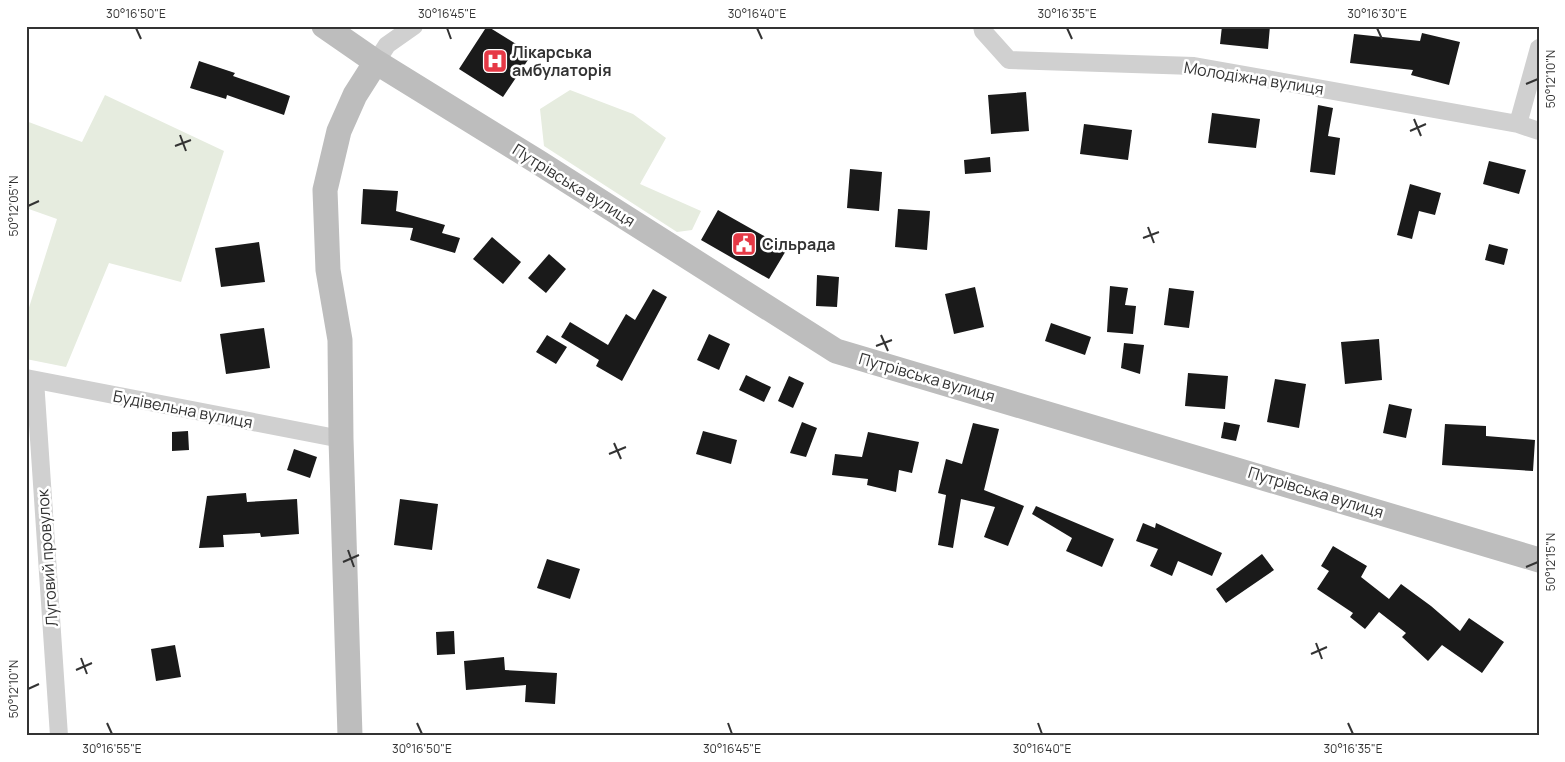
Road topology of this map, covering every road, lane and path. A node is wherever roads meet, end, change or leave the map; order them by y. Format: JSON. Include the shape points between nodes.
{"nodes":[{"id":1,"x":324,"y":26,"type":"edge"},
{"id":2,"x":414,"y":26,"type":"edge"},
{"id":3,"x":982,"y":26,"type":"edge"},
{"id":4,"x":1539,"y":48,"type":"edge"},
{"id":5,"x":376,"y":62,"type":"junction"},
{"id":6,"x":1518,"y":124,"type":"junction"},
{"id":7,"x":1539,"y":131,"type":"edge"},
{"id":8,"x":31,"y":379,"type":"edge"},
{"id":9,"x":340,"y":439,"type":"junction"},
{"id":10,"x":1539,"y":560,"type":"edge"},
{"id":11,"x":59,"y":736,"type":"edge"},
{"id":12,"x":350,"y":736,"type":"edge"}],
"edges":[{"from":1,"to":5,"type":"main road","name":"Путрівська вулиця"},
{"from":2,"to":5,"type":"street","via":[[387,45]]},
{"from":3,"to":6,"type":"street","name":"Молодіжна вулиця","via":[[1009,60],[1194,66]]},
{"from":4,"to":6,"type":"street"},
{"from":5,"to":9,"type":"main road","via":[[338,131],[325,190],[328,270],[340,340]]},
{"from":5,"to":10,"type":"main road","name":"Путрівська вулиця","via":[[836,351]]},
{"from":6,"to":7,"type":"street","name":"Молодіжна вулиця"},
{"from":8,"to":9,"type":"street","name":"Будівельна вулиця"},
{"from":8,"to":11,"type":"street","name":"Луговий провулок"},
{"from":9,"to":12,"type":"main road"}]}
